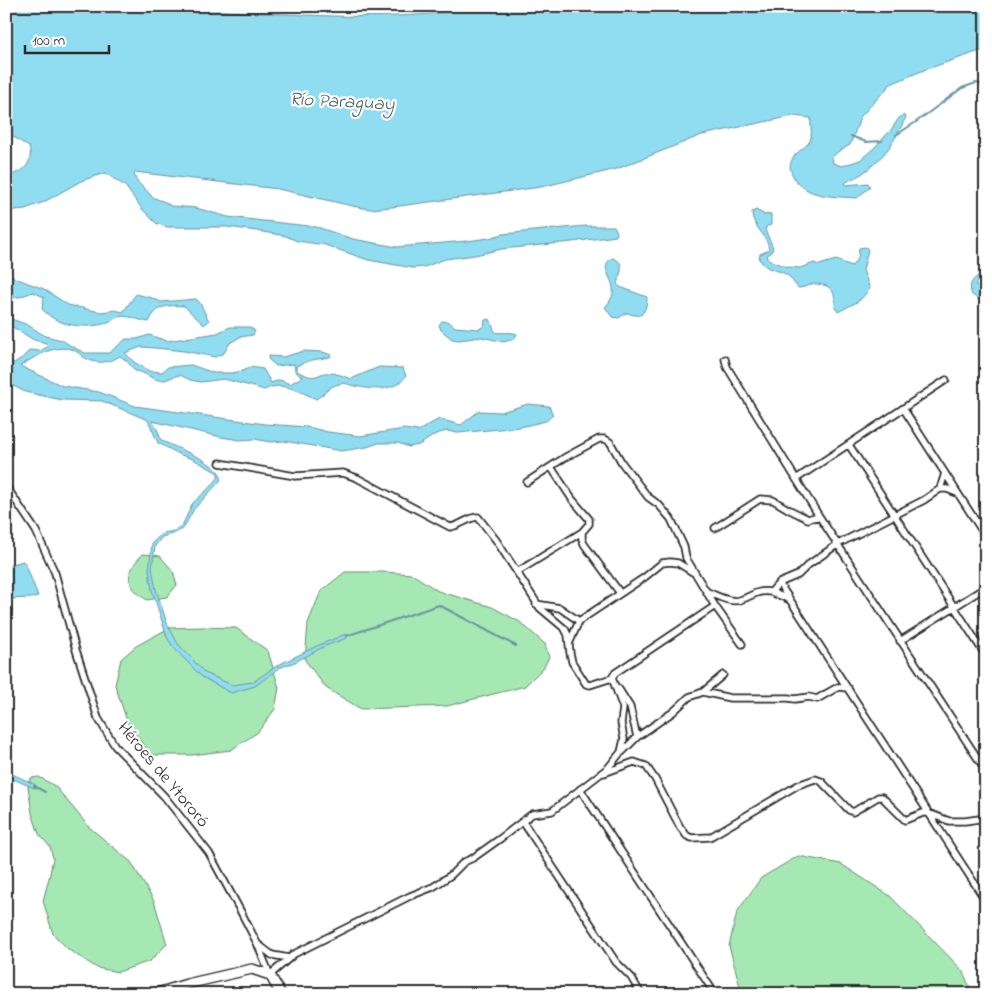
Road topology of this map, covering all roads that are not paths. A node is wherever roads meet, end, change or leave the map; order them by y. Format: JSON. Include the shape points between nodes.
{"nodes":[{"id":1,"x":725,"y":358,"type":"dead end"},
{"id":2,"x":946,"y":380,"type":"dead end"},
{"id":3,"x":903,"y":408,"type":"junction"},
{"id":4,"x":849,"y":446,"type":"junction"},
{"id":5,"x":220,"y":462,"type":"dead end"},
{"id":6,"x":551,"y":467,"type":"junction"},
{"id":7,"x":945,"y":473,"type":"junction"},
{"id":8,"x":796,"y":479,"type":"junction"},
{"id":9,"x":527,"y":482,"type":"dead end"},
{"id":10,"x":6,"y":486,"type":"edge"},
{"id":11,"x":940,"y":489,"type":"junction"},
{"id":12,"x":958,"y":494,"type":"junction"},
{"id":13,"x":819,"y":516,"type":"junction"},
{"id":14,"x":895,"y":516,"type":"junction"},
{"id":15,"x":715,"y":528,"type":"dead end"},
{"id":16,"x":582,"y":532,"type":"junction"},
{"id":17,"x":986,"y":537,"type":"edge"},
{"id":18,"x":838,"y":544,"type":"junction"},
{"id":19,"x":517,"y":572,"type":"junction"},
{"id":20,"x":699,"y":577,"type":"junction"},
{"id":21,"x":779,"y":583,"type":"junction"},
{"id":22,"x":986,"y":587,"type":"edge"},
{"id":23,"x":707,"y":592,"type":"junction"},
{"id":24,"x":771,"y":592,"type":"junction"},
{"id":25,"x":620,"y":593,"type":"junction"},
{"id":26,"x":790,"y":600,"type":"junction"},
{"id":27,"x":536,"y":604,"type":"junction"},
{"id":28,"x":715,"y":606,"type":"junction"},
{"id":29,"x":954,"y":608,"type":"junction"},
{"id":30,"x":579,"y":621,"type":"junction"},
{"id":31,"x":900,"y":641,"type":"junction"},
{"id":32,"x":568,"y":644,"type":"junction"},
{"id":33,"x":742,"y":644,"type":"dead end"},
{"id":34,"x":986,"y":656,"type":"edge"},
{"id":35,"x":723,"y":675,"type":"dead end"},
{"id":36,"x":612,"y":678,"type":"junction"},
{"id":37,"x":848,"y":688,"type":"junction"},
{"id":38,"x":703,"y":692,"type":"junction"},
{"id":39,"x":636,"y":737,"type":"junction"},
{"id":40,"x":621,"y":752,"type":"junction"},
{"id":41,"x":986,"y":771,"type":"edge"},
{"id":42,"x":601,"y":774,"type":"junction"},
{"id":43,"x":580,"y":789,"type":"junction"},
{"id":44,"x":928,"y":813,"type":"junction"},
{"id":45,"x":986,"y":818,"type":"edge"},
{"id":46,"x":523,"y":822,"type":"junction"},
{"id":47,"x":986,"y":901,"type":"edge"},
{"id":48,"x":257,"y":943,"type":"junction"},
{"id":49,"x":289,"y":958,"type":"junction"},
{"id":50,"x":270,"y":975,"type":"junction"},
{"id":51,"x":154,"y":994,"type":"edge"},
{"id":52,"x":281,"y":994,"type":"edge"},
{"id":53,"x":641,"y":994,"type":"edge"},
{"id":54,"x":715,"y":994,"type":"edge"}],
"edges":[{"from":1,"to":8,"type":"street","via":[[727,367]]},
{"from":2,"to":3,"type":"street"},
{"from":3,"to":4,"type":"street"},
{"from":3,"to":7,"type":"street"},
{"from":4,"to":8,"type":"street"},
{"from":4,"to":14,"type":"street"},
{"from":5,"to":19,"type":"street","via":[[302,477],[343,473],[450,527],[478,517]]},
{"from":6,"to":9,"type":"street"},
{"from":6,"to":16,"type":"street","via":[[589,519]]},
{"from":6,"to":20,"type":"street","via":[[599,439],[610,442],[648,497],[671,519],[686,558]]},
{"from":7,"to":11,"type":"street"},
{"from":7,"to":12,"type":"street"},
{"from":8,"to":13,"type":"street"},
{"from":10,"to":48,"type":"street","name":"Héroes de Ytororó","via":[[36,532],[55,573],[98,718],[115,746],[164,796],[209,853]]},
{"from":11,"to":12,"type":"street"},
{"from":11,"to":14,"type":"street"},
{"from":12,"to":17,"type":"street"},
{"from":13,"to":15,"type":"street","via":[[808,519],[773,500],[760,499]]},
{"from":13,"to":18,"type":"street"},
{"from":14,"to":18,"type":"street"},
{"from":14,"to":29,"type":"street"},
{"from":16,"to":19,"type":"street"},
{"from":16,"to":25,"type":"street","via":[[584,544]]},
{"from":18,"to":21,"type":"street","via":[[798,575]]},
{"from":18,"to":31,"type":"street"},
{"from":19,"to":27,"type":"street"},
{"from":20,"to":23,"type":"street"},
{"from":20,"to":25,"type":"street","via":[[684,566],[662,563]]},
{"from":21,"to":24,"type":"street"},
{"from":21,"to":26,"type":"street"},
{"from":22,"to":29,"type":"street"},
{"from":23,"to":24,"type":"street","via":[[739,600],[759,592]]},
{"from":23,"to":28,"type":"street"},
{"from":24,"to":26,"type":"street"},
{"from":25,"to":30,"type":"street"},
{"from":26,"to":37,"type":"street"},
{"from":27,"to":30,"type":"street","via":[[560,608]]},
{"from":27,"to":32,"type":"street","via":[[565,630]]},
{"from":28,"to":33,"type":"street"},
{"from":28,"to":36,"type":"street"},
{"from":29,"to":31,"type":"street"},
{"from":29,"to":34,"type":"street"},
{"from":30,"to":32,"type":"street"},
{"from":31,"to":41,"type":"street"},
{"from":32,"to":36,"type":"street","via":[[572,662],[586,684],[595,685]]},
{"from":35,"to":38,"type":"street"},
{"from":36,"to":39,"type":"street","via":[[630,707]]},
{"from":36,"to":40,"type":"street","via":[[623,708]]},
{"from":37,"to":38,"type":"street","via":[[838,687],[817,699],[730,698]]},
{"from":37,"to":44,"type":"street"},
{"from":38,"to":39,"type":"street","via":[[690,697]]},
{"from":39,"to":40,"type":"street"},
{"from":40,"to":42,"type":"street"},
{"from":42,"to":43,"type":"street"},
{"from":42,"to":44,"type":"street","via":[[634,762],[646,766],[680,827],[692,838],[710,837],[798,785],[815,779],[853,812],[882,797],[905,820]]},
{"from":43,"to":46,"type":"street","via":[[552,811],[532,814]]},
{"from":43,"to":54,"type":"street"},
{"from":44,"to":45,"type":"street","via":[[949,821]]},
{"from":44,"to":47,"type":"street"},
{"from":46,"to":49,"type":"street","via":[[433,887]]},
{"from":46,"to":53,"type":"street","via":[[616,962],[631,977]]},
{"from":48,"to":49,"type":"street","via":[[272,955]]},
{"from":48,"to":50,"type":"street","name":"Héroes de Ytororó"},
{"from":49,"to":50,"type":"street"},
{"from":50,"to":51,"type":"main road","via":[[252,969]]},
{"from":50,"to":52,"type":"main road","name":"Héroes de Ytororó"}]}
